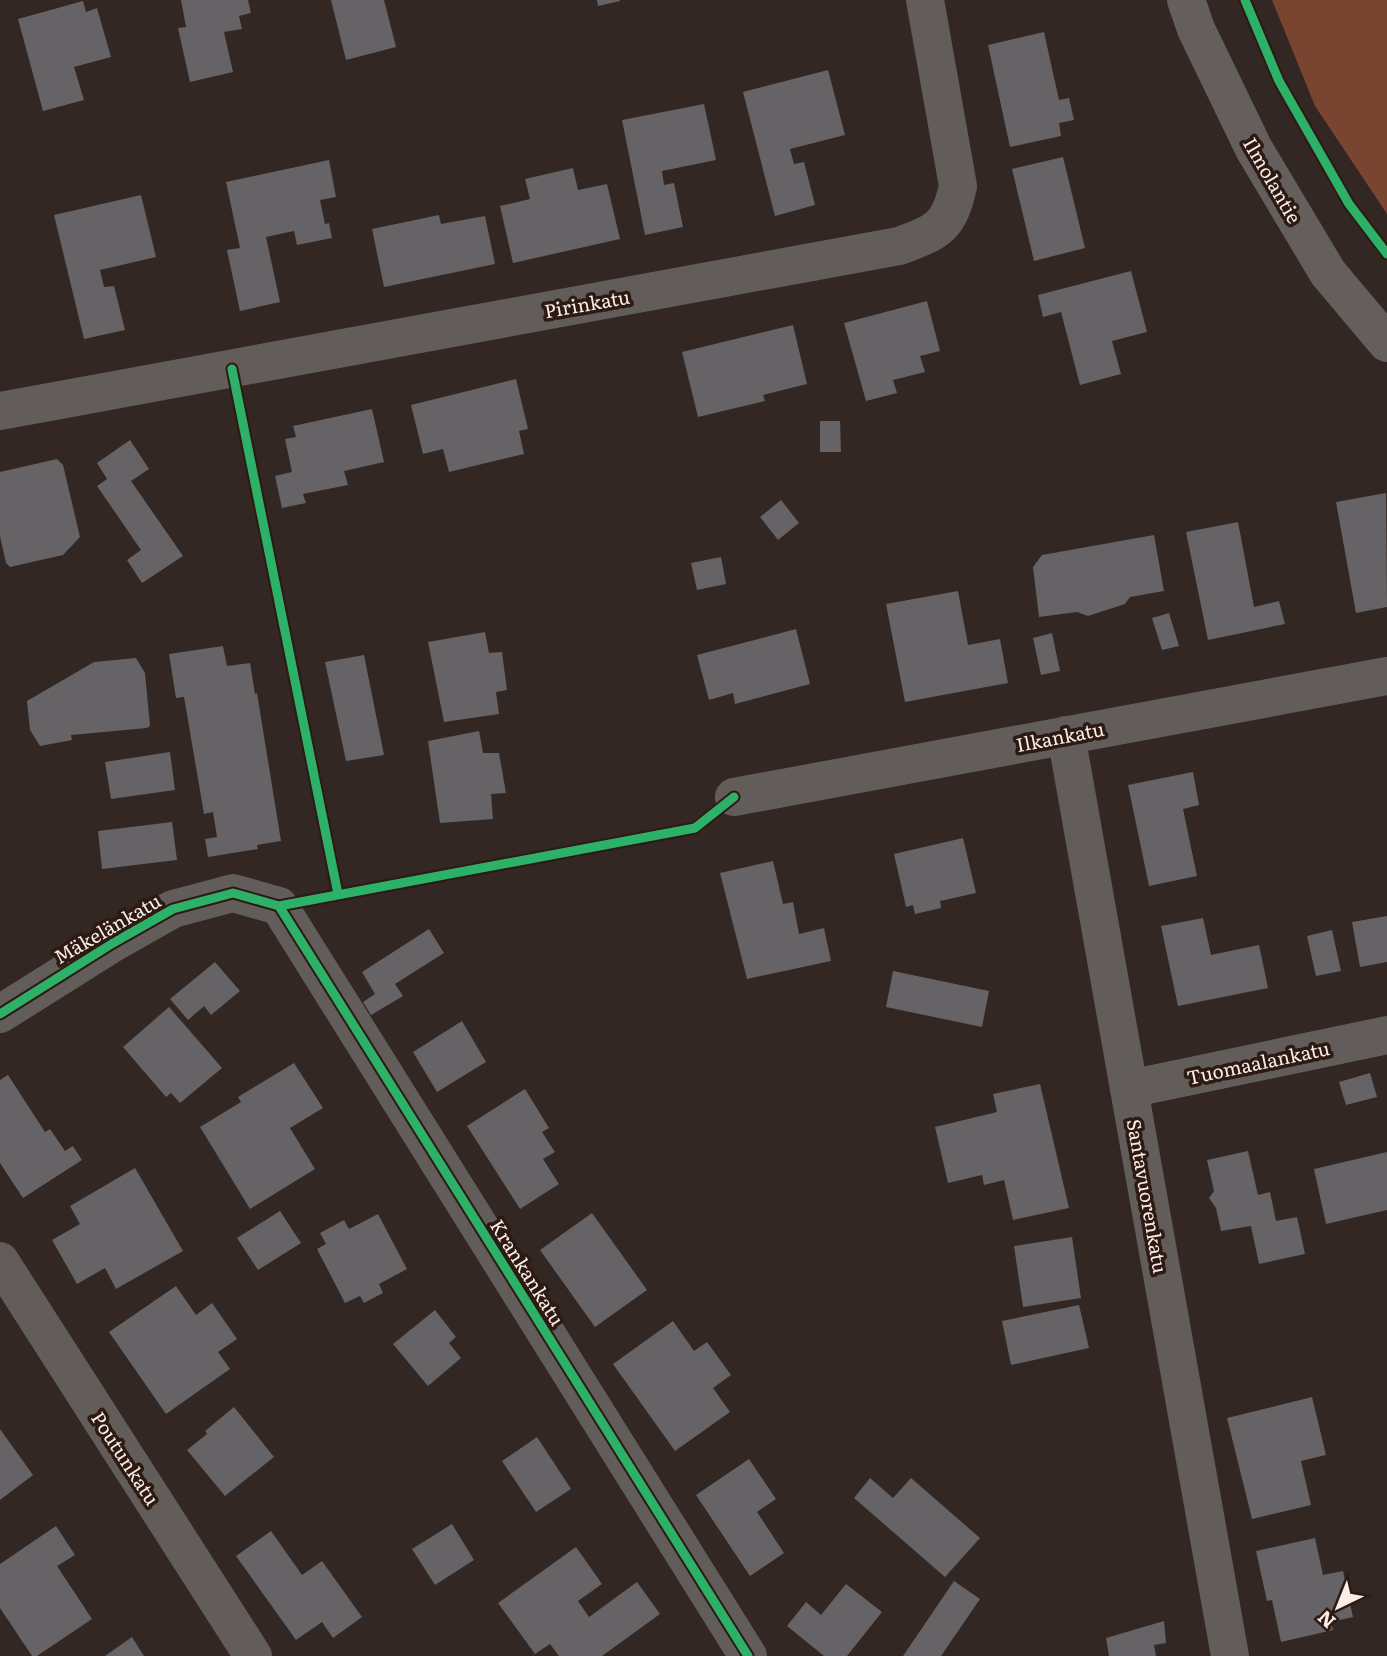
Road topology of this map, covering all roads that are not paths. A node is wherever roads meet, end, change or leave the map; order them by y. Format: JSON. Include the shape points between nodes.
{"nodes":[{"id":1,"x":925,"y":0,"type":"edge"},
{"id":2,"x":1186,"y":0,"type":"edge"},
{"id":3,"x":1387,"y":343,"type":"edge"},
{"id":4,"x":0,"y":411,"type":"edge"},
{"id":5,"x":1387,"y":676,"type":"edge"},
{"id":6,"x":1066,"y":735,"type":"junction"},
{"id":7,"x":734,"y":797,"type":"dead end"},
{"id":8,"x":279,"y":906,"type":"joint"},
{"id":9,"x":0,"y":1014,"type":"edge"},
{"id":10,"x":1387,"y":1035,"type":"edge"},
{"id":11,"x":1129,"y":1089,"type":"junction"},
{"id":12,"x":0,"y":1261,"type":"edge"},
{"id":13,"x":253,"y":1656,"type":"edge"},
{"id":14,"x":748,"y":1656,"type":"edge"},
{"id":15,"x":1230,"y":1656,"type":"edge"}],
"edges":[{"from":1,"to":4,"type":"street","name":"Pirinkatu","via":[[958,186],[953,211],[931,235],[898,246]]},
{"from":2,"to":3,"type":"street","name":"Ilmolantie","via":[[1261,160],[1328,273]]},
{"from":5,"to":6,"type":"street","name":"Ilkankatu"},
{"from":6,"to":7,"type":"street","name":"Ilkankatu"},
{"from":6,"to":11,"type":"street","name":"Santavuorenkatu"},
{"from":8,"to":9,"type":"street","name":"Mäkelänkatu","via":[[233,893],[173,909]]},
{"from":8,"to":14,"type":"street","name":"Krankankatu"},
{"from":10,"to":11,"type":"street","name":"Tuomaalankatu"},
{"from":11,"to":15,"type":"street","name":"Santavuorenkatu"},
{"from":12,"to":13,"type":"street","name":"Poutunkatu"}]}
